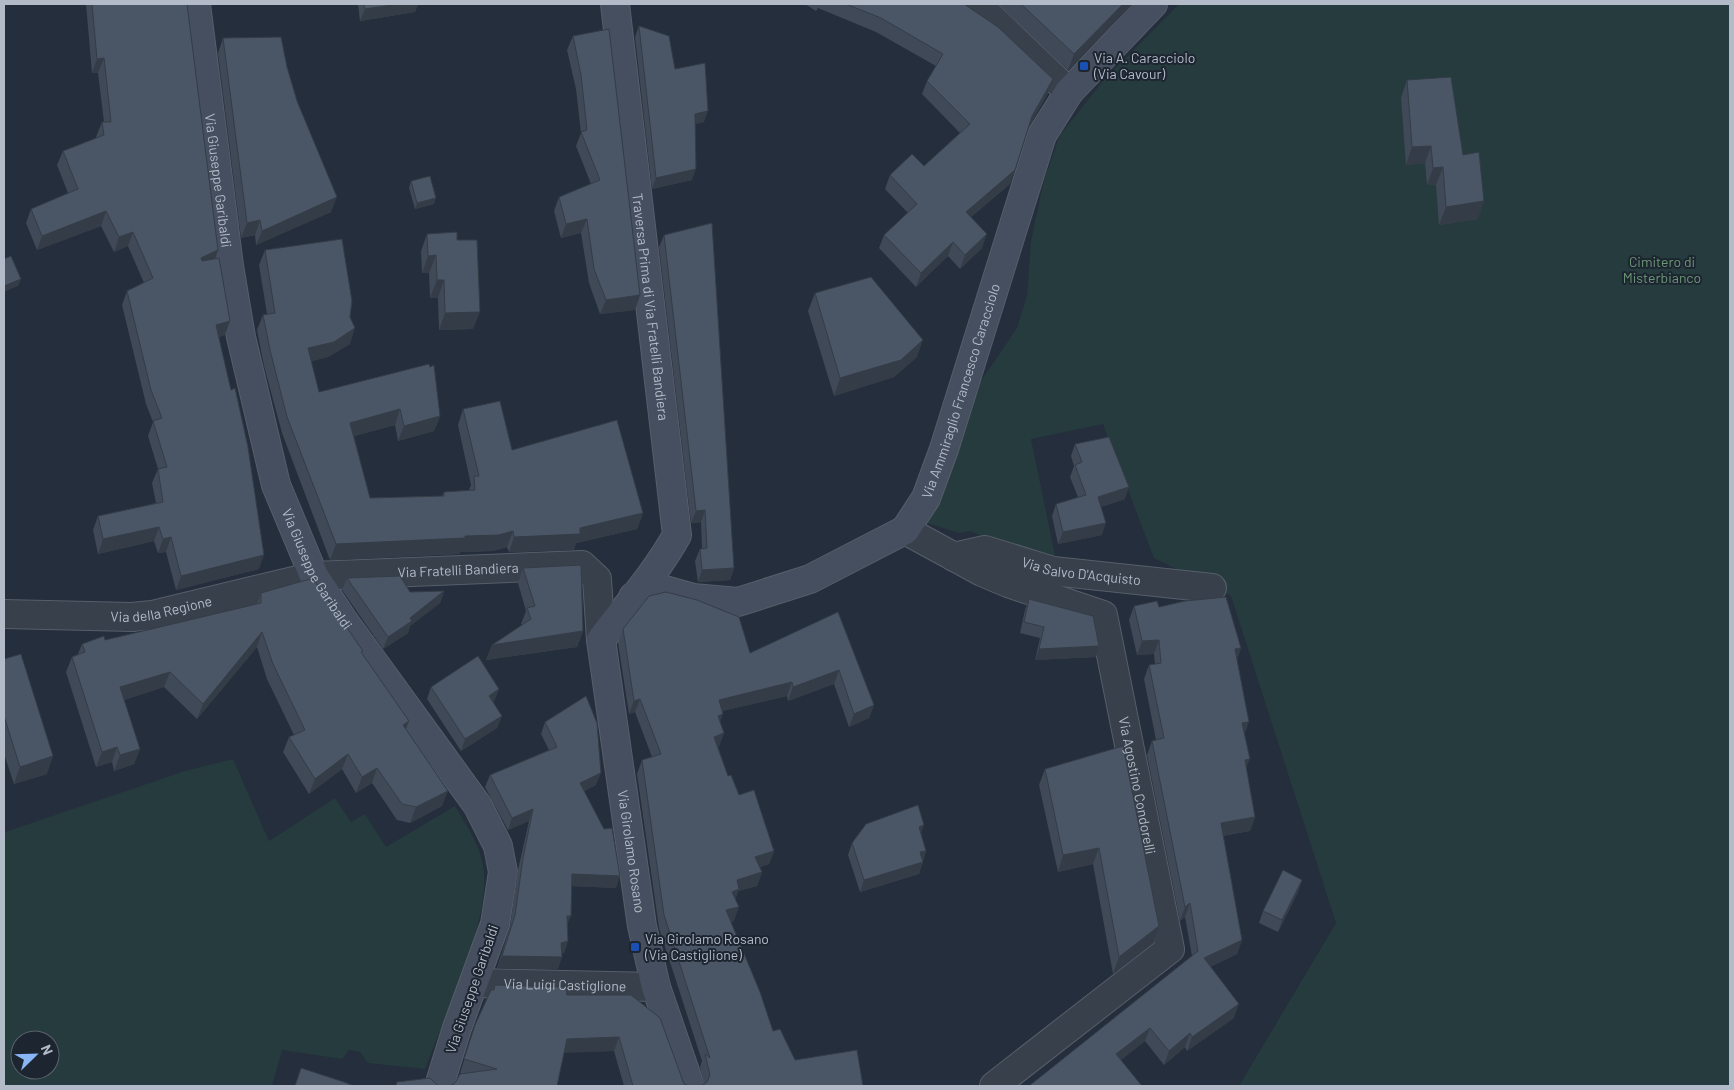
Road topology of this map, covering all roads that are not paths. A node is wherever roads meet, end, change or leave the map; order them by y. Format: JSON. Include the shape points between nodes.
{"nodes":[{"id":1,"x":196,"y":4,"type":"edge"},
{"id":2,"x":615,"y":4,"type":"edge"},
{"id":3,"x":977,"y":4,"type":"edge"},
{"id":4,"x":1153,"y":4,"type":"edge"},
{"id":5,"x":1068,"y":92,"type":"junction"},
{"id":6,"x":905,"y":530,"type":"junction"},
{"id":7,"x":954,"y":556,"type":"junction"},
{"id":8,"x":314,"y":576,"type":"junction"},
{"id":9,"x":596,"y":579,"type":"joint"},
{"id":10,"x":1212,"y":588,"type":"dead end"},
{"id":11,"x":633,"y":597,"type":"junction"},
{"id":12,"x":4,"y":614,"type":"edge"},
{"id":13,"x":601,"y":640,"type":"junction"},
{"id":14,"x":474,"y":983,"type":"junction"},
{"id":15,"x":656,"y":987,"type":"junction"},
{"id":16,"x":439,"y":1086,"type":"edge"},
{"id":17,"x":690,"y":1086,"type":"edge"},
{"id":18,"x":994,"y":1086,"type":"edge"}],
"edges":[{"from":1,"to":8,"type":"main road","name":"Via Giuseppe Garibaldi","via":[[241,337],[276,485]]},
{"from":2,"to":11,"type":"main road","name":"Traversa Prima di Via Fratelli Bandiera","via":[[677,535],[661,565]]},
{"from":3,"to":5,"type":"street"},
{"from":4,"to":5,"type":"main road","name":"Via Ammiraglio Francesco Caracciolo"},
{"from":5,"to":6,"type":"main road","name":"Via Ammiraglio Francesco Caracciolo","via":[[1042,135],[944,448],[926,498]]},
{"from":6,"to":7,"type":"street","name":"Via Agostino Condorelli"},
{"from":6,"to":11,"type":"main road","name":"Via Ammiraglio Francesco Caracciolo","via":[[810,579],[738,602],[693,598],[661,589]]},
{"from":7,"to":10,"type":"street","name":"Via Salvo D'Acquisto","via":[[985,550],[1054,571]]},
{"from":7,"to":18,"type":"street","name":"Via Agostino Condorelli","via":[[1008,583],[1103,615],[1170,949]]},
{"from":8,"to":9,"type":"street","name":"Via Fratelli Bandiera","via":[[582,564]]},
{"from":8,"to":12,"type":"street","name":"Via della Regione","via":[[152,615]]},
{"from":8,"to":14,"type":"main road","name":"Via Giuseppe Garibaldi","via":[[478,806],[498,846],[503,872],[495,924]]},
{"from":9,"to":13,"type":"street","name":"Via Girolamo Rosano"},
{"from":11,"to":13,"type":"main road"},
{"from":13,"to":15,"type":"main road","name":"Via Girolamo Rosano","via":[[642,926]]},
{"from":14,"to":15,"type":"street","name":"Via Luigi Castiglione"},
{"from":14,"to":16,"type":"main road","name":"Via Giuseppe Garibaldi"},
{"from":15,"to":17,"type":"main road","name":"Via Girolamo Rosano"}]}
